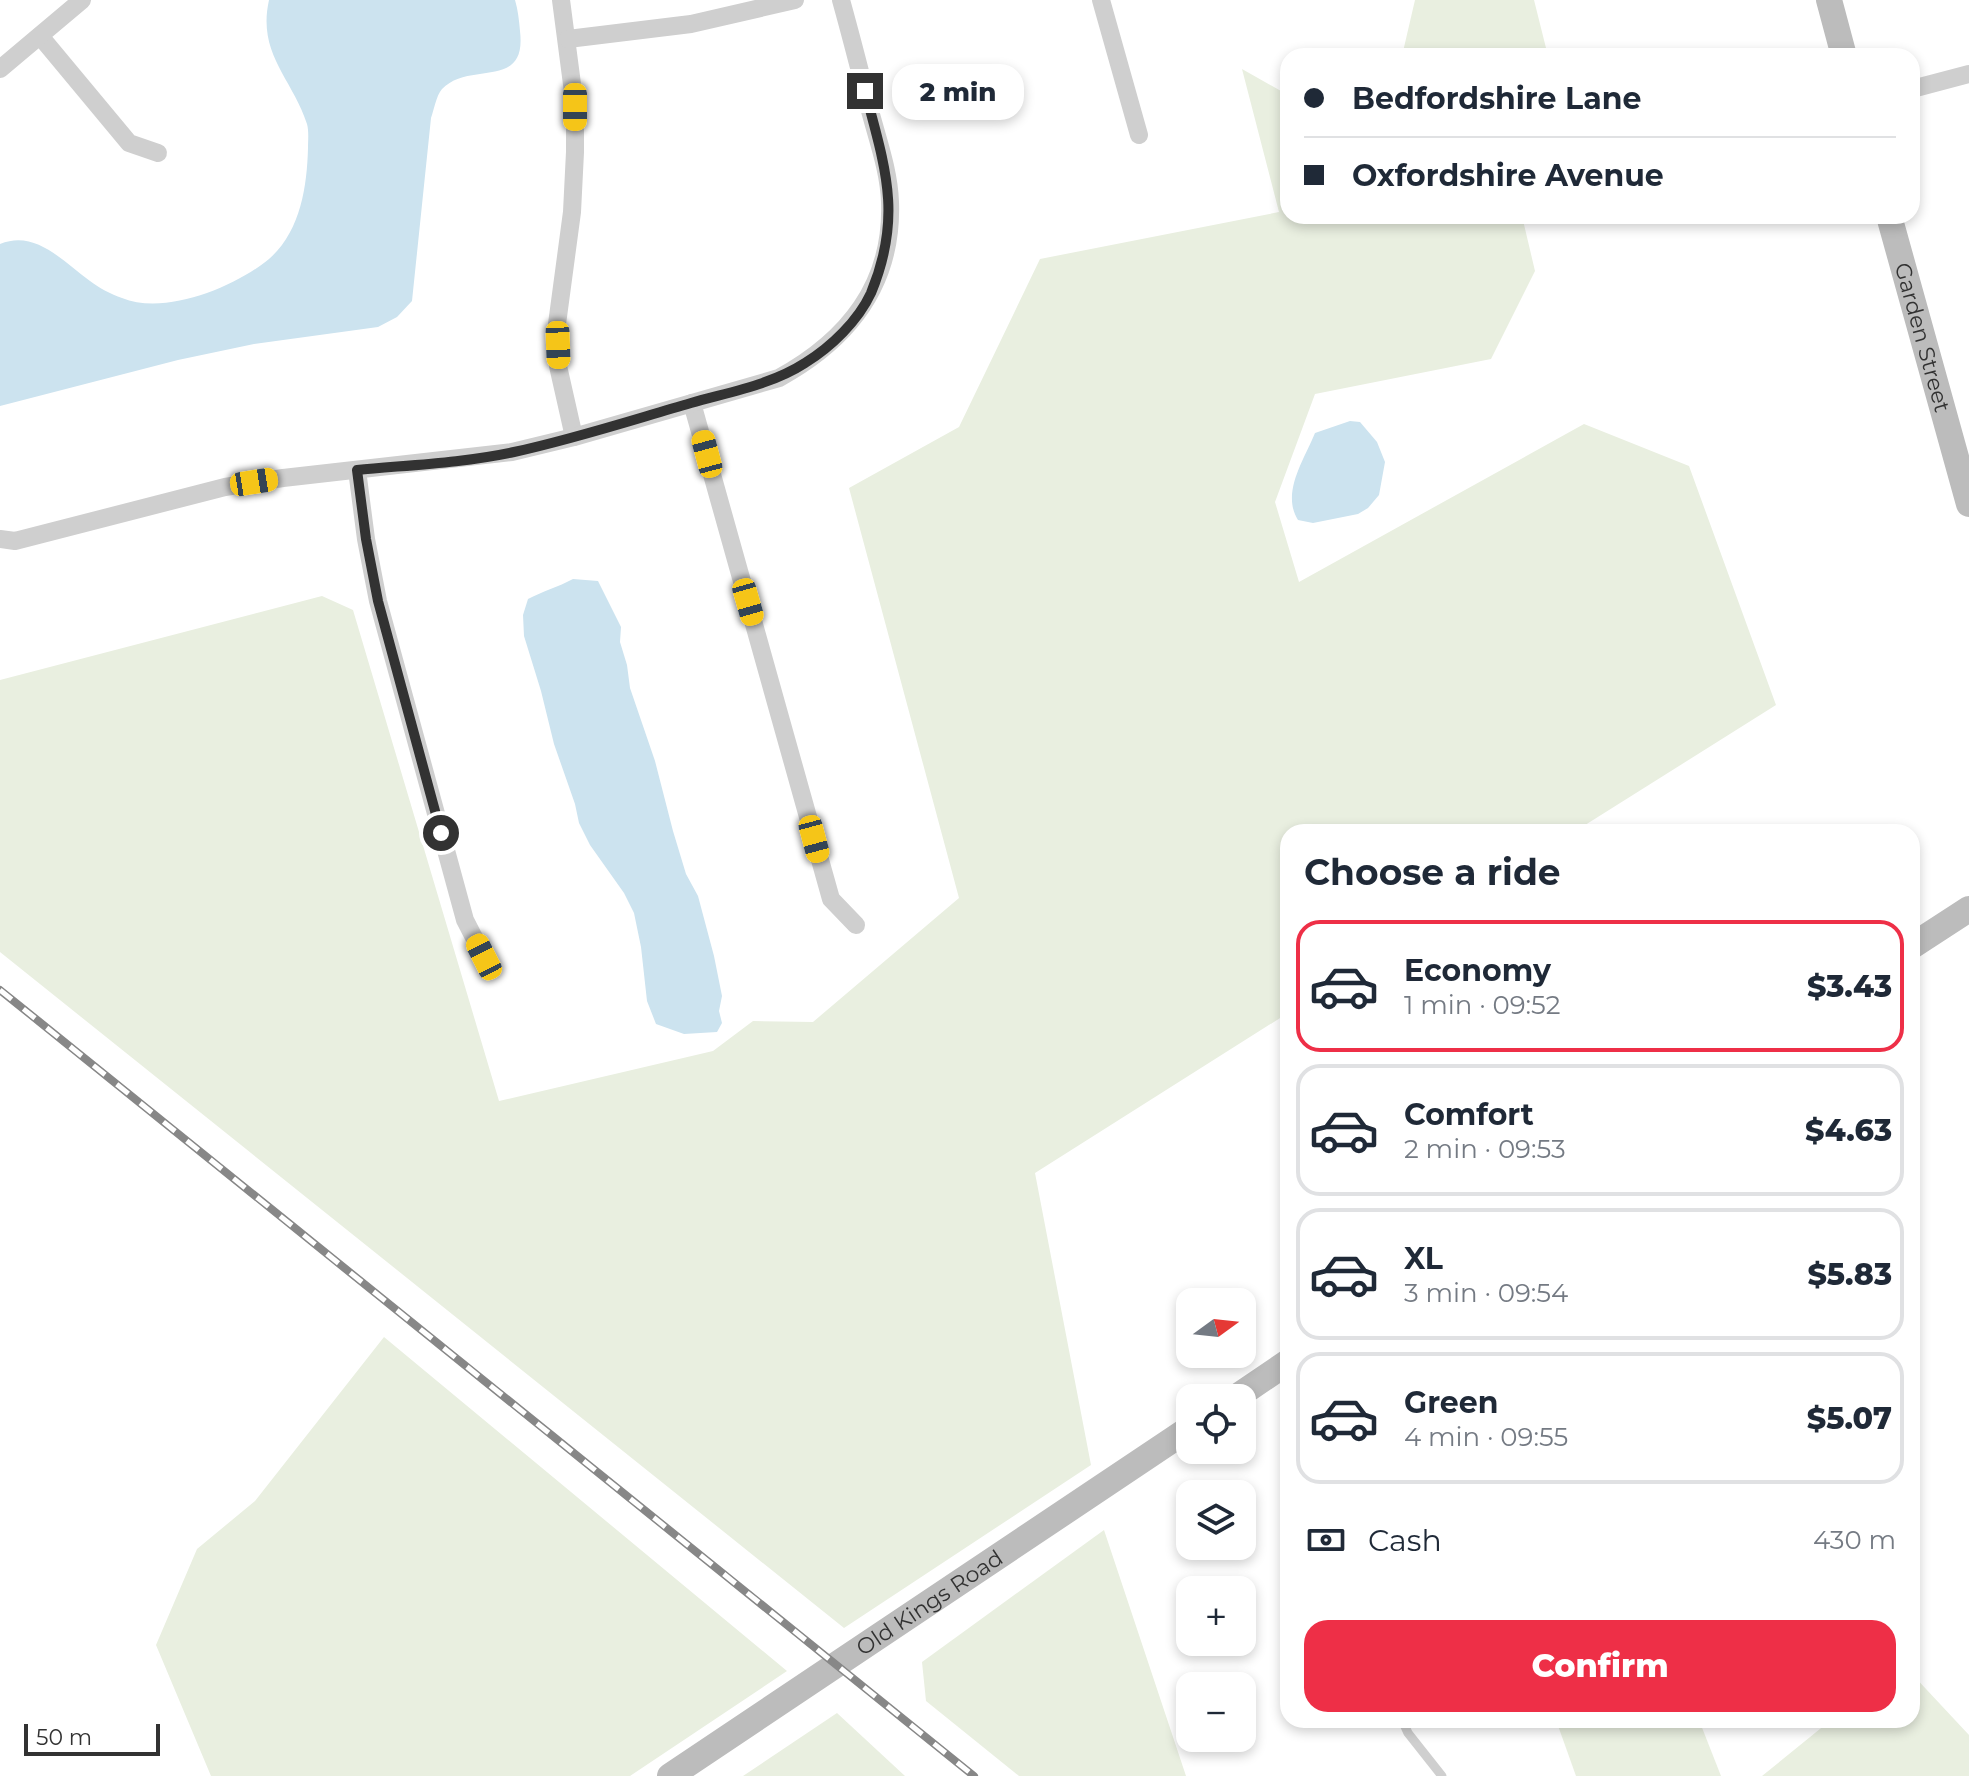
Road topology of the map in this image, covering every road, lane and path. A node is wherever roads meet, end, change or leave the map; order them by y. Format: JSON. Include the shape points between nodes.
{"nodes":[{"id":1,"x":82,"y":0,"type":"edge"},
{"id":2,"x":561,"y":0,"type":"edge"},
{"id":3,"x":795,"y":0,"type":"edge"},
{"id":4,"x":841,"y":0,"type":"edge"},
{"id":5,"x":1101,"y":0,"type":"edge"},
{"id":6,"x":1829,"y":0,"type":"edge"},
{"id":7,"x":40,"y":36,"type":"junction"},
{"id":8,"x":568,"y":39,"type":"junction"},
{"id":9,"x":1842,"y":48,"type":"edge"},
{"id":10,"x":0,"y":69,"type":"edge"},
{"id":11,"x":1969,"y":74,"type":"edge"},
{"id":12,"x":1920,"y":87,"type":"edge"},
{"id":13,"x":1139,"y":135,"type":"dead end"},
{"id":14,"x":158,"y":153,"type":"dead end"},
{"id":15,"x":1891,"y":224,"type":"edge"},
{"id":16,"x":692,"y":403,"type":"junction"},
{"id":17,"x":574,"y":437,"type":"junction"},
{"id":18,"x":357,"y":470,"type":"junction"},
{"id":19,"x":1969,"y":504,"type":"edge"},
{"id":20,"x":0,"y":539,"type":"edge"},
{"id":21,"x":1969,"y":909,"type":"edge"},
{"id":22,"x":856,"y":925,"type":"dead end"},
{"id":23,"x":1920,"y":941,"type":"edge"},
{"id":24,"x":484,"y":957,"type":"dead end"},
{"id":25,"x":1280,"y":1367,"type":"edge"},
{"id":26,"x":1256,"y":1384,"type":"edge"},
{"id":27,"x":1176,"y":1438,"type":"edge"},
{"id":28,"x":1406,"y":1728,"type":"edge"},
{"id":29,"x":670,"y":1776,"type":"edge"},
{"id":30,"x":1442,"y":1776,"type":"edge"}],
"edges":[{"from":1,"to":7,"type":"street"},
{"from":2,"to":8,"type":"street"},
{"from":3,"to":8,"type":"street","via":[[691,24]]},
{"from":4,"to":16,"type":"street","via":[[890,201],[883,257],[869,296],[849,326],[805,363],[779,378]]},
{"from":5,"to":13,"type":"street"},
{"from":6,"to":9,"type":"street"},
{"from":7,"to":10,"type":"street"},
{"from":7,"to":14,"type":"street","via":[[129,143]]},
{"from":8,"to":17,"type":"street","via":[[575,152],[557,324],[558,366]]},
{"from":11,"to":12,"type":"street"},
{"from":15,"to":19,"type":"street","name":"Garden Street"},
{"from":16,"to":17,"type":"street"},
{"from":16,"to":22,"type":"street","via":[[831,899]]},
{"from":17,"to":18,"type":"street","via":[[512,452]]},
{"from":18,"to":20,"type":"street","via":[[225,487],[15,541]]},
{"from":18,"to":24,"type":"street","via":[[378,601],[465,920]]},
{"from":21,"to":23,"type":"street"},
{"from":25,"to":26,"type":"street"},
{"from":27,"to":29,"type":"street","name":"Old Kings Road","via":[[696,1764]]},
{"from":28,"to":30,"type":"lane"}]}
